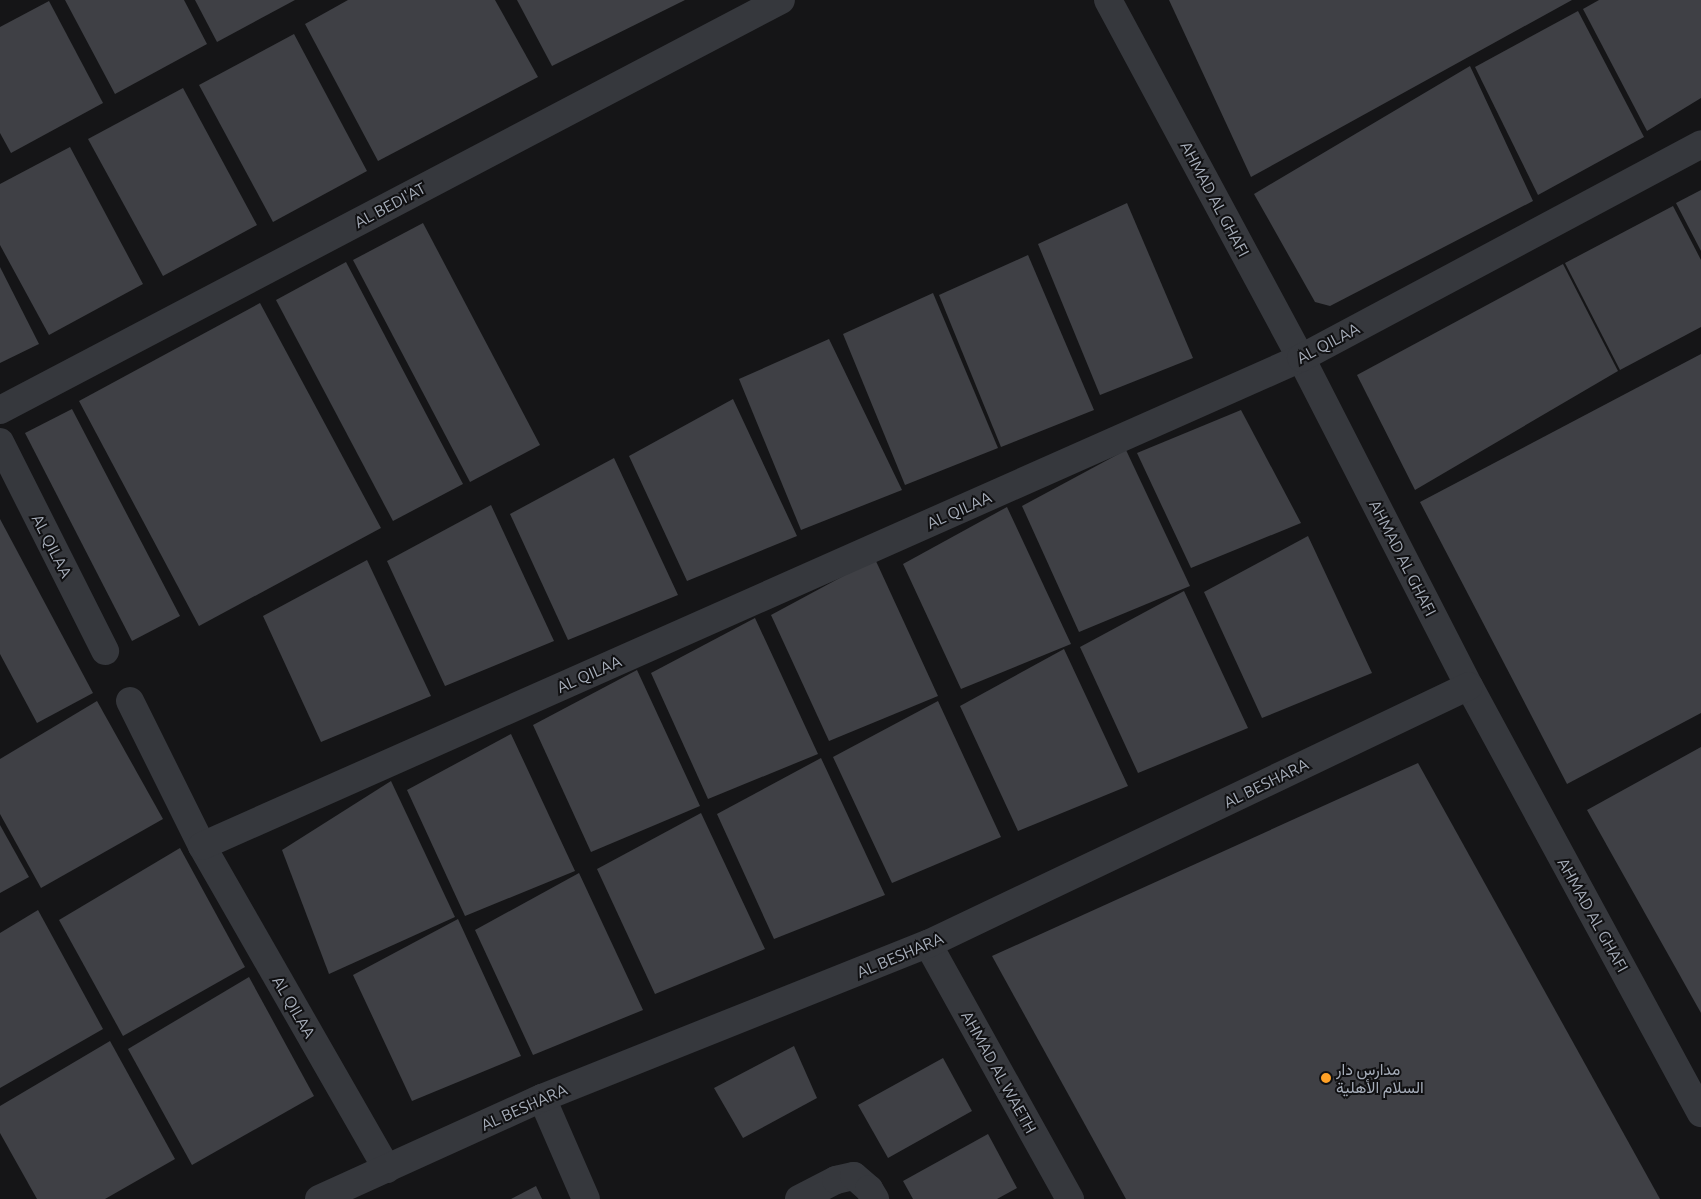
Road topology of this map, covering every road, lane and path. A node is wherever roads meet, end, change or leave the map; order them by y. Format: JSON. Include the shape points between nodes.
{"nodes":[{"id":1,"x":780,"y":0,"type":"edge"},
{"id":2,"x":1108,"y":0,"type":"edge"},
{"id":3,"x":1701,"y":144,"type":"edge"},
{"id":4,"x":1301,"y":358,"type":"junction"},
{"id":5,"x":0,"y":410,"type":"edge"},
{"id":6,"x":0,"y":442,"type":"edge"},
{"id":7,"x":105,"y":651,"type":"dead end"},
{"id":8,"x":1469,"y":686,"type":"junction"},
{"id":9,"x":130,"y":701,"type":"dead end"},
{"id":10,"x":202,"y":846,"type":"junction"},
{"id":11,"x":928,"y":944,"type":"junction"},
{"id":12,"x":542,"y":1098,"type":"junction"},
{"id":13,"x":1701,"y":1113,"type":"edge"},
{"id":14,"x":387,"y":1169,"type":"junction"},
{"id":15,"x":320,"y":1199,"type":"edge"},
{"id":16,"x":586,"y":1199,"type":"edge"},
{"id":17,"x":799,"y":1199,"type":"edge"},
{"id":18,"x":875,"y":1199,"type":"edge"},
{"id":19,"x":1070,"y":1199,"type":"edge"}],
"edges":[{"from":1,"to":5,"type":"street","name":"AL BEDI'AT"},
{"from":2,"to":4,"type":"street","name":"AHMAD AL GHAFI"},
{"from":3,"to":4,"type":"street","name":"AL QILAA"},
{"from":4,"to":8,"type":"street","name":"AHMAD AL GHAFI"},
{"from":4,"to":10,"type":"street","name":"AL QILAA"},
{"from":6,"to":7,"type":"street","name":"AL QILAA"},
{"from":8,"to":11,"type":"street","name":"AL BESHARA"},
{"from":8,"to":13,"type":"street","name":"AHMAD AL GHAFI"},
{"from":9,"to":10,"type":"street","name":"AL QILAA"},
{"from":10,"to":14,"type":"street","name":"AL QILAA"},
{"from":11,"to":12,"type":"street","name":"AL BESHARA"},
{"from":11,"to":19,"type":"street","name":"AHMAD AL WAETH"},
{"from":12,"to":14,"type":"street","name":"AL BESHARA"},
{"from":12,"to":16,"type":"street"},
{"from":14,"to":15,"type":"street","name":"AL BESHARA"},
{"from":17,"to":18,"type":"street","via":[[836,1180],[854,1176]]}]}
